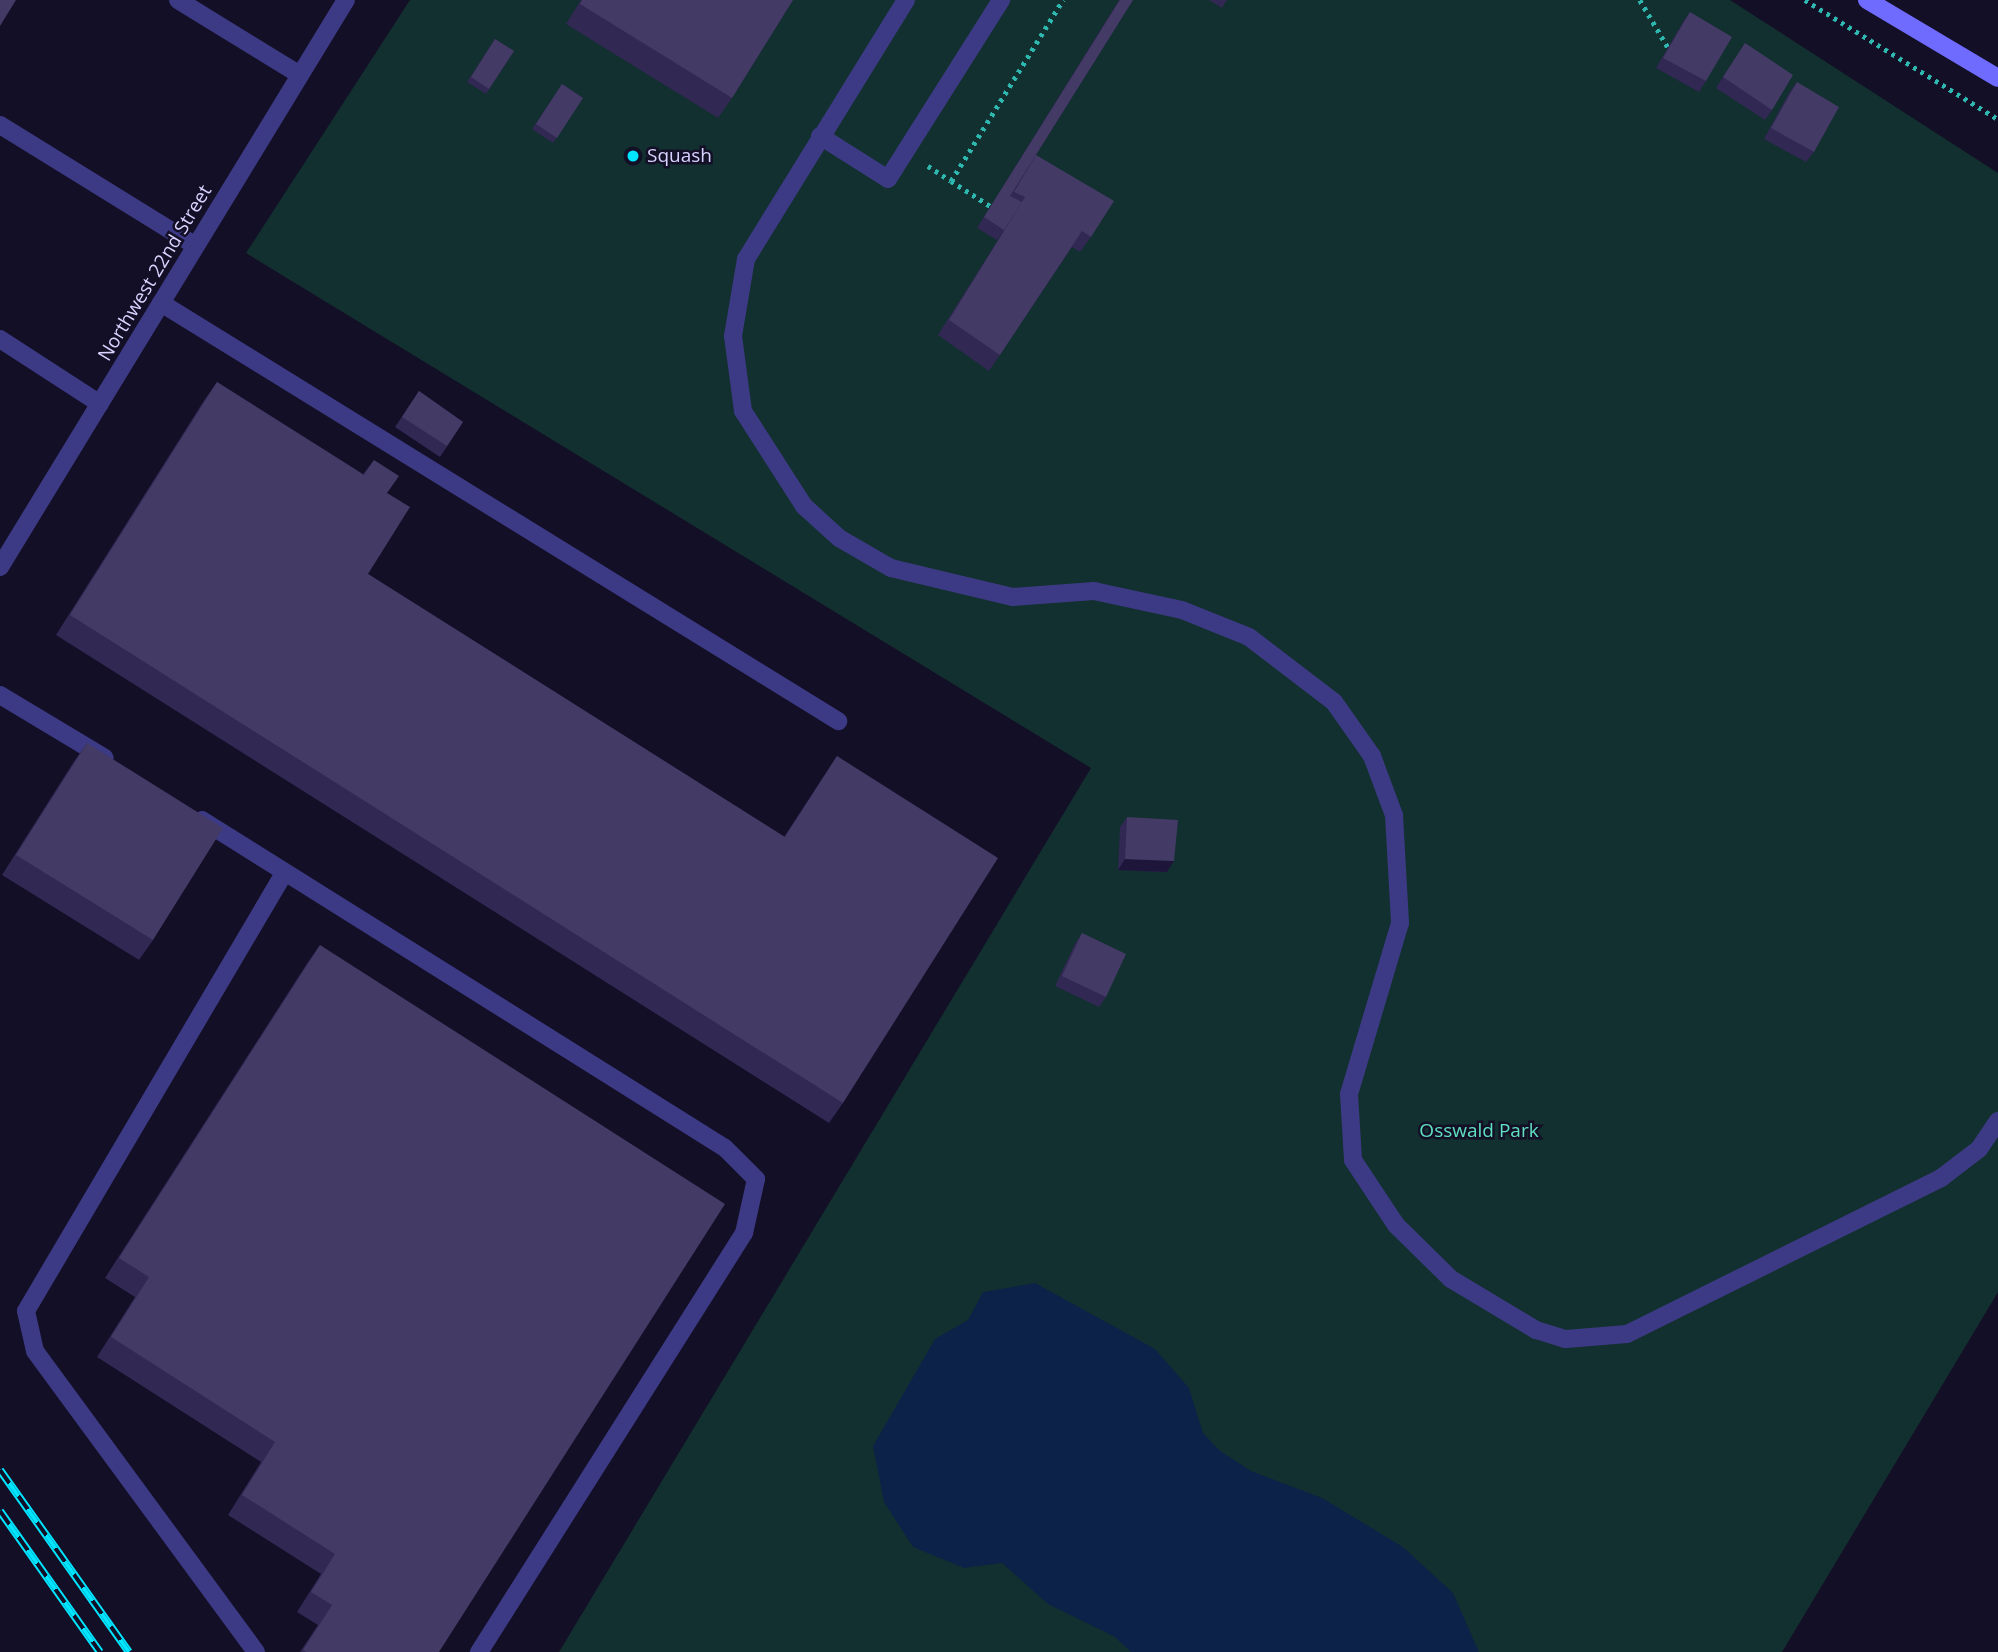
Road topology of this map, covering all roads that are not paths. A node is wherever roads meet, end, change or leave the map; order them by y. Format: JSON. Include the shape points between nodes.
{"nodes":[{"id":1,"x":178,"y":0,"type":"edge"},
{"id":2,"x":346,"y":0,"type":"edge"},
{"id":3,"x":906,"y":0,"type":"edge"},
{"id":4,"x":1001,"y":0,"type":"edge"},
{"id":5,"x":1867,"y":0,"type":"edge"},
{"id":6,"x":300,"y":75,"type":"junction"},
{"id":7,"x":1998,"y":78,"type":"edge"},
{"id":8,"x":0,"y":125,"type":"edge"},
{"id":9,"x":820,"y":136,"type":"junction"},
{"id":10,"x":196,"y":246,"type":"junction"},
{"id":11,"x":161,"y":303,"type":"junction"},
{"id":12,"x":0,"y":339,"type":"edge"},
{"id":13,"x":100,"y":404,"type":"junction"},
{"id":14,"x":3,"y":557,"type":"edge"},
{"id":15,"x":0,"y":695,"type":"edge"},
{"id":16,"x":838,"y":721,"type":"dead end"},
{"id":17,"x":118,"y":765,"type":"edge"},
{"id":18,"x":185,"y":809,"type":"edge"},
{"id":19,"x":283,"y":875,"type":"junction"},
{"id":20,"x":1998,"y":1121,"type":"edge"},
{"id":21,"x":256,"y":1652,"type":"edge"},
{"id":22,"x":479,"y":1652,"type":"edge"}],
"edges":[{"from":1,"to":6,"type":"street"},
{"from":2,"to":6,"type":"street","name":"Northwest 22nd Street"},
{"from":3,"to":9,"type":"street"},
{"from":4,"to":9,"type":"street","via":[[888,179]]},
{"from":5,"to":7,"type":"street"},
{"from":6,"to":10,"type":"street","name":"Northwest 22nd Street"},
{"from":8,"to":10,"type":"street"},
{"from":9,"to":20,"type":"street","via":[[746,259],[733,336],[743,411],[804,506],[839,538],[891,568],[1013,597],[1094,591],[1182,610],[1249,637],[1334,702],[1372,756],[1394,815],[1400,923],[1349,1094],[1353,1160],[1396,1225],[1451,1279],[1535,1331],[1566,1339],[1627,1334],[1941,1178],[1979,1149]]},
{"from":10,"to":11,"type":"street","name":"Northwest 22nd Street"},
{"from":11,"to":13,"type":"street","name":"Northwest 22nd Street"},
{"from":11,"to":16,"type":"street"},
{"from":12,"to":13,"type":"street"},
{"from":13,"to":14,"type":"street","name":"Northwest 22nd Street"},
{"from":15,"to":17,"type":"street"},
{"from":18,"to":19,"type":"street"},
{"from":19,"to":21,"type":"street","via":[[26,1311],[35,1351]]},
{"from":19,"to":22,"type":"street","via":[[725,1148],[756,1179],[744,1233]]}]}
